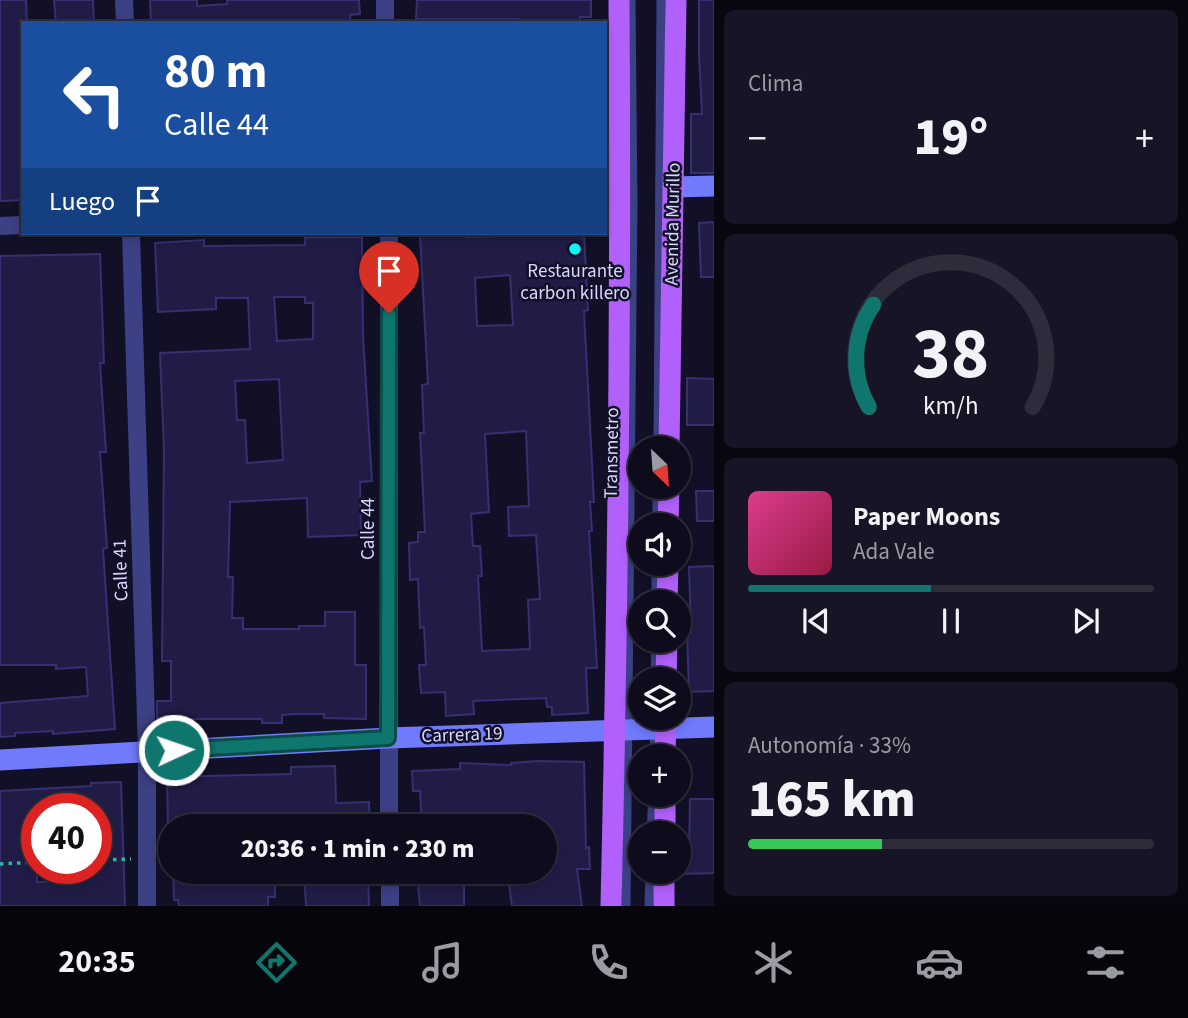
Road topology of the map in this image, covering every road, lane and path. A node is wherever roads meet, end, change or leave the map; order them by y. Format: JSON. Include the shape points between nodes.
{"nodes":[{"id":1,"x":124,"y":0,"type":"edge"},
{"id":2,"x":384,"y":0,"type":"edge"},
{"id":3,"x":619,"y":0,"type":"edge"},
{"id":4,"x":631,"y":0,"type":"edge"},
{"id":5,"x":662,"y":0,"type":"edge"},
{"id":6,"x":676,"y":0,"type":"edge"},
{"id":7,"x":125,"y":21,"type":"edge"},
{"id":8,"x":385,"y":21,"type":"edge"},
{"id":9,"x":714,"y":186,"type":"edge"},
{"id":10,"x":673,"y":187,"type":"junction"},
{"id":11,"x":613,"y":204,"type":"edge"},
{"id":12,"x":21,"y":225,"type":"edge"},
{"id":13,"x":0,"y":226,"type":"edge"},
{"id":14,"x":131,"y":235,"type":"edge"},
{"id":15,"x":389,"y":235,"type":"edge"},
{"id":16,"x":658,"y":436,"type":"edge"},
{"id":17,"x":670,"y":436,"type":"edge"},
{"id":18,"x":691,"y":725,"type":"edge"},
{"id":19,"x":714,"y":727,"type":"edge"},
{"id":20,"x":628,"y":729,"type":"edge"},
{"id":21,"x":621,"y":730,"type":"junction"},
{"id":22,"x":388,"y":738,"type":"junction"},
{"id":23,"x":147,"y":752,"type":"junction"},
{"id":24,"x":0,"y":760,"type":"edge"},
{"id":25,"x":389,"y":814,"type":"edge"},
{"id":26,"x":147,"y":859,"type":"junction"},
{"id":27,"x":112,"y":860,"type":"edge"},
{"id":28,"x":21,"y":863,"type":"edge"},
{"id":29,"x":0,"y":864,"type":"edge"},
{"id":30,"x":390,"y":884,"type":"edge"},
{"id":31,"x":650,"y":884,"type":"edge"},
{"id":32,"x":664,"y":884,"type":"edge"},
{"id":33,"x":147,"y":906,"type":"edge"},
{"id":34,"x":390,"y":906,"type":"edge"},
{"id":35,"x":611,"y":906,"type":"edge"},
{"id":36,"x":626,"y":906,"type":"edge"},
{"id":37,"x":649,"y":906,"type":"edge"},
{"id":38,"x":664,"y":906,"type":"edge"}],
"edges":[{"from":1,"to":7,"type":"street"},
{"from":2,"to":8,"type":"street"},
{"from":3,"to":11,"type":"main road"},
{"from":4,"to":21,"type":"lane","name":"Transmetro","via":[[633,203]]},
{"from":5,"to":16,"type":"lane"},
{"from":6,"to":10,"type":"main road","name":"Avenida Murillo"},
{"from":9,"to":10,"type":"street"},
{"from":10,"to":17,"type":"main road","name":"Avenida Murillo"},
{"from":11,"to":21,"type":"main road"},
{"from":12,"to":13,"type":"street"},
{"from":14,"to":23,"type":"street","name":"Calle 41"},
{"from":15,"to":22,"type":"street","name":"Calle 44"},
{"from":18,"to":19,"type":"street","name":"Carrera 19"},
{"from":20,"to":21,"type":"street","name":"Carrera 19"},
{"from":21,"to":22,"type":"street","name":"Carrera 19"},
{"from":21,"to":35,"type":"main road","via":[[613,791]]},
{"from":21,"to":36,"type":"lane","name":"Transmetro"},
{"from":22,"to":23,"type":"street","name":"Carrera 19"},
{"from":22,"to":25,"type":"street","name":"Calle 44"},
{"from":23,"to":24,"type":"street","name":"Carrera 19"},
{"from":23,"to":26,"type":"street","name":"Calle 41"},
{"from":26,"to":27,"type":"path"},
{"from":26,"to":33,"type":"street","name":"Calle 41"},
{"from":28,"to":29,"type":"path"},
{"from":30,"to":34,"type":"street"},
{"from":31,"to":37,"type":"lane"},
{"from":32,"to":38,"type":"main road"}]}
